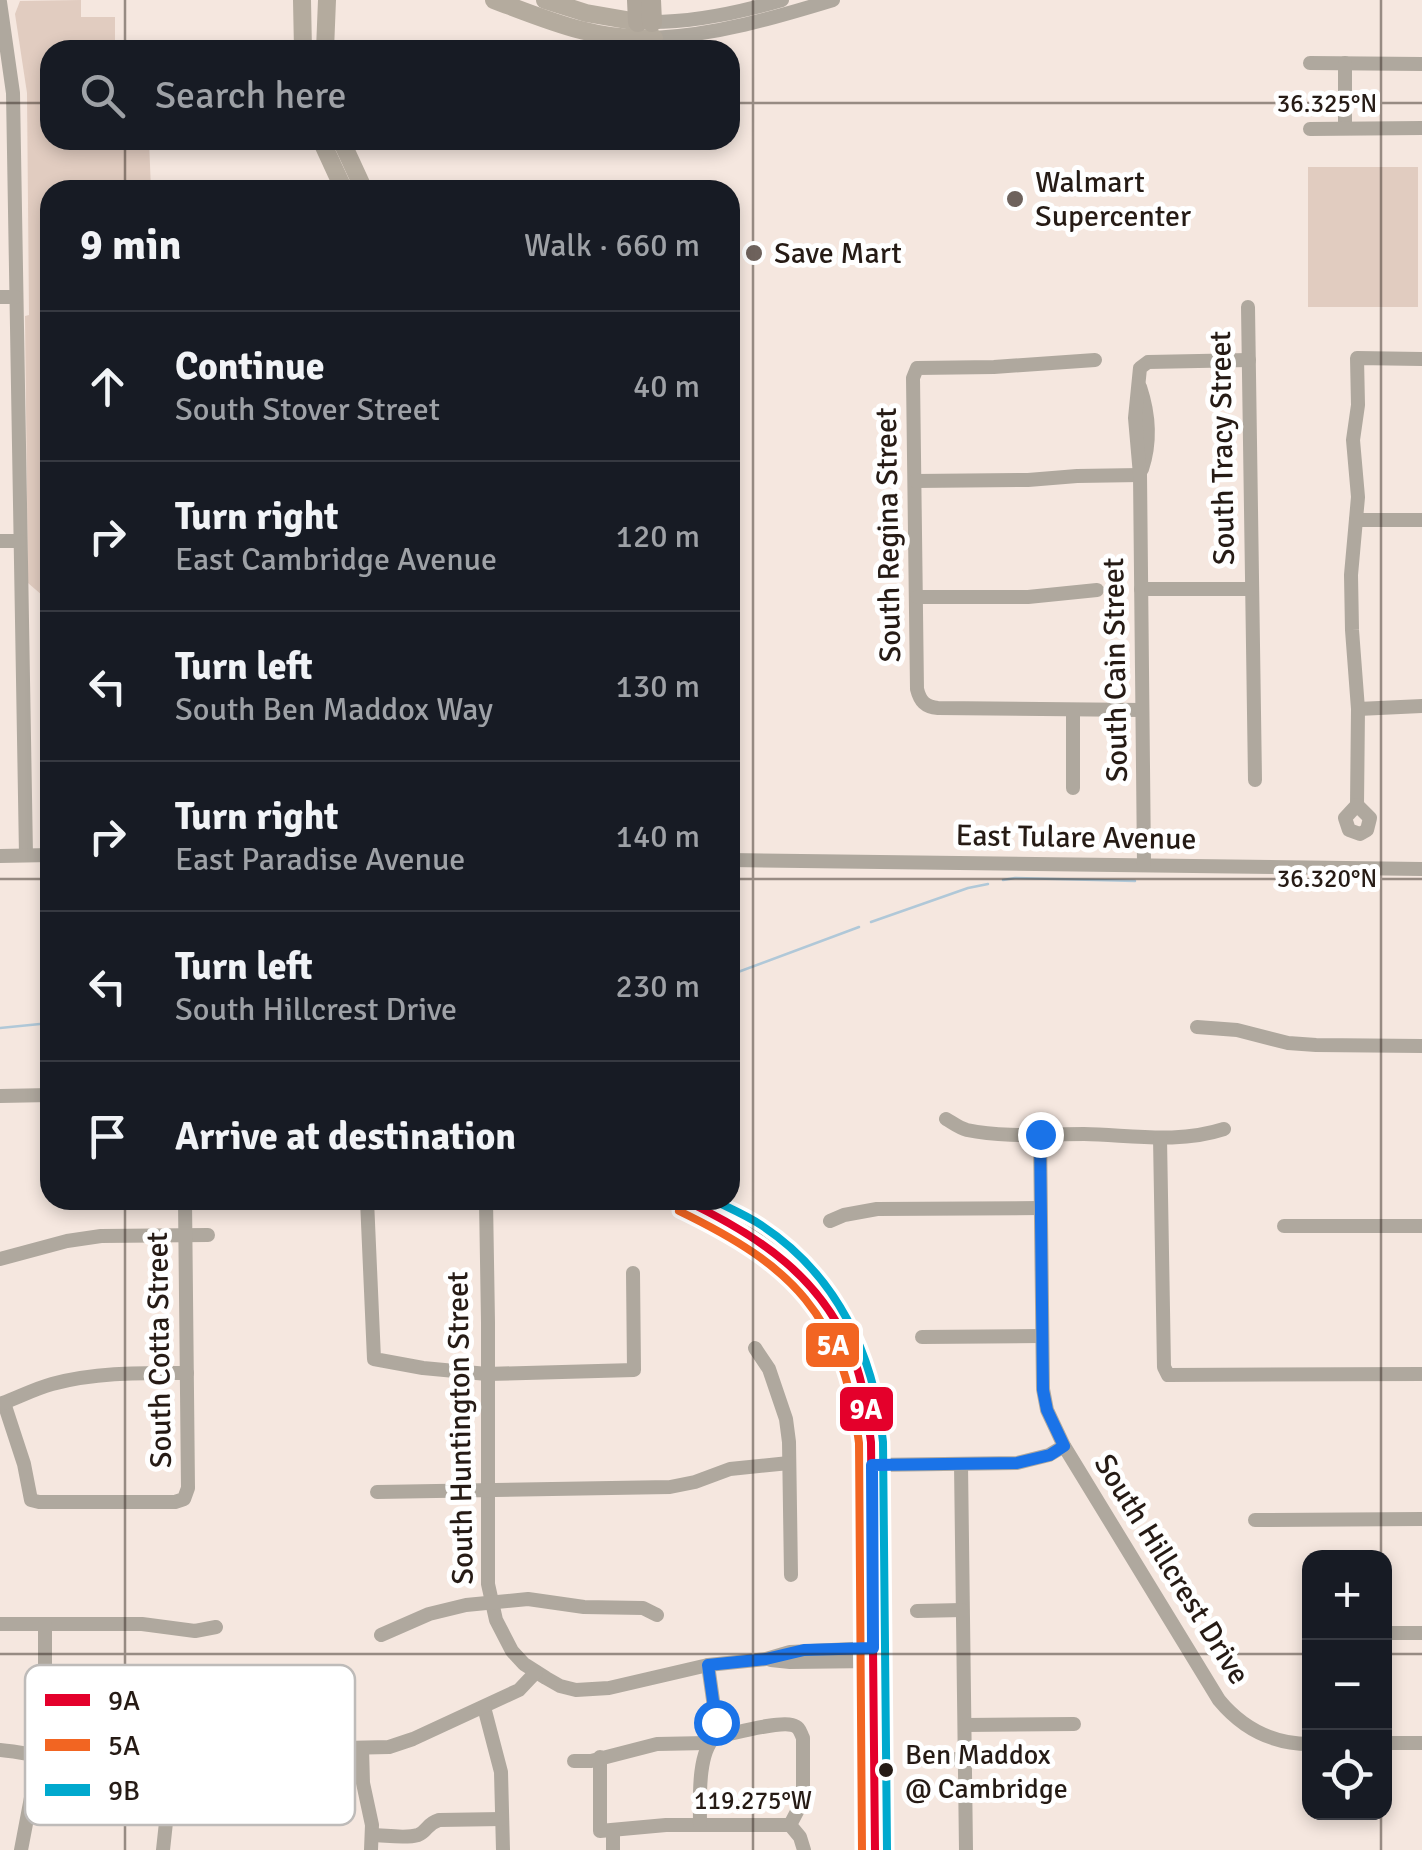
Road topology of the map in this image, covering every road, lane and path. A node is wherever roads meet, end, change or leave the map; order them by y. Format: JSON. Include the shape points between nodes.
{"nodes":[{"id":1,"x":302,"y":0,"type":"edge"},
{"id":2,"x":327,"y":0,"type":"edge"},
{"id":3,"x":494,"y":0,"type":"edge"},
{"id":4,"x":545,"y":0,"type":"edge"},
{"id":5,"x":637,"y":0,"type":"edge"},
{"id":6,"x":650,"y":0,"type":"edge"},
{"id":7,"x":782,"y":0,"type":"edge"},
{"id":8,"x":833,"y":0,"type":"edge"},
{"id":9,"x":0,"y":2,"type":"edge"},
{"id":10,"x":2,"y":24,"type":"edge"},
{"id":11,"x":648,"y":28,"type":"junction"},
{"id":12,"x":303,"y":40,"type":"edge"},
{"id":13,"x":325,"y":40,"type":"edge"},
{"id":14,"x":1310,"y":63,"type":"dead end"},
{"id":15,"x":1345,"y":64,"type":"junction"},
{"id":16,"x":1422,"y":64,"type":"edge"},
{"id":17,"x":1345,"y":128,"type":"junction"},
{"id":18,"x":1422,"y":128,"type":"edge"},
{"id":19,"x":1310,"y":129,"type":"dead end"},
{"id":20,"x":326,"y":150,"type":"edge"},
{"id":21,"x":346,"y":150,"type":"edge"},
{"id":22,"x":7,"y":164,"type":"edge"},
{"id":23,"x":339,"y":180,"type":"edge"},
{"id":24,"x":359,"y":180,"type":"edge"},
{"id":25,"x":8,"y":297,"type":"edge"},
{"id":26,"x":1248,"y":307,"type":"dead end"},
{"id":27,"x":1422,"y":359,"type":"edge"},
{"id":28,"x":1094,"y":360,"type":"dead end"},
{"id":29,"x":1249,"y":360,"type":"junction"},
{"id":30,"x":1140,"y":474,"type":"junction"},
{"id":31,"x":915,"y":482,"type":"junction"},
{"id":32,"x":1356,"y":520,"type":"junction"},
{"id":33,"x":1422,"y":520,"type":"edge"},
{"id":34,"x":0,"y":541,"type":"edge"},
{"id":35,"x":20,"y":541,"type":"junction"},
{"id":36,"x":1142,"y":589,"type":"junction"},
{"id":37,"x":1252,"y":589,"type":"junction"},
{"id":38,"x":1097,"y":590,"type":"dead end"},
{"id":39,"x":917,"y":598,"type":"junction"},
{"id":40,"x":1422,"y":706,"type":"edge"},
{"id":41,"x":1358,"y":708,"type":"junction"},
{"id":42,"x":1073,"y":710,"type":"junction"},
{"id":43,"x":1142,"y":710,"type":"junction"},
{"id":44,"x":1255,"y":780,"type":"dead end"},
{"id":45,"x":1074,"y":788,"type":"dead end"},
{"id":46,"x":1357,"y":805,"type":"dead end"},
{"id":47,"x":0,"y":856,"type":"edge"},
{"id":48,"x":26,"y":856,"type":"junction"},
{"id":49,"x":40,"y":856,"type":"edge"},
{"id":50,"x":740,"y":860,"type":"edge"},
{"id":51,"x":1144,"y":864,"type":"junction"},
{"id":52,"x":1422,"y":869,"type":"edge"},
{"id":53,"x":1196,"y":1027,"type":"dead end"},
{"id":54,"x":1422,"y":1046,"type":"edge"},
{"id":55,"x":0,"y":1096,"type":"edge"},
{"id":56,"x":40,"y":1096,"type":"edge"},
{"id":57,"x":946,"y":1119,"type":"dead end"},
{"id":58,"x":1224,"y":1129,"type":"dead end"},
{"id":59,"x":1040,"y":1134,"type":"junction"},
{"id":60,"x":1160,"y":1138,"type":"junction"},
{"id":61,"x":1040,"y":1208,"type":"junction"},
{"id":62,"x":185,"y":1210,"type":"edge"},
{"id":63,"x":367,"y":1210,"type":"edge"},
{"id":64,"x":486,"y":1210,"type":"edge"},
{"id":65,"x":706,"y":1210,"type":"edge"},
{"id":66,"x":830,"y":1221,"type":"dead end"},
{"id":67,"x":1284,"y":1226,"type":"dead end"},
{"id":68,"x":1422,"y":1226,"type":"edge"},
{"id":69,"x":185,"y":1235,"type":"junction"},
{"id":70,"x":208,"y":1235,"type":"dead end"},
{"id":71,"x":0,"y":1258,"type":"edge"},
{"id":72,"x":633,"y":1274,"type":"dead end"},
{"id":73,"x":1041,"y":1336,"type":"junction"},
{"id":74,"x":922,"y":1337,"type":"dead end"},
{"id":75,"x":755,"y":1348,"type":"dead end"},
{"id":76,"x":187,"y":1373,"type":"junction"},
{"id":77,"x":487,"y":1374,"type":"junction"},
{"id":78,"x":1422,"y":1374,"type":"edge"},
{"id":79,"x":2,"y":1403,"type":"edge"},
{"id":80,"x":1064,"y":1446,"type":"junction"},
{"id":81,"x":789,"y":1463,"type":"junction"},
{"id":82,"x":961,"y":1464,"type":"junction"},
{"id":83,"x":872,"y":1465,"type":"junction"},
{"id":84,"x":486,"y":1490,"type":"junction"},
{"id":85,"x":377,"y":1492,"type":"dead end"},
{"id":86,"x":1422,"y":1519,"type":"edge"},
{"id":87,"x":1255,"y":1520,"type":"dead end"},
{"id":88,"x":791,"y":1575,"type":"dead end"},
{"id":89,"x":490,"y":1602,"type":"junction"},
{"id":90,"x":962,"y":1610,"type":"junction"},
{"id":91,"x":917,"y":1611,"type":"dead end"},
{"id":92,"x":657,"y":1615,"type":"dead end"},
{"id":93,"x":0,"y":1624,"type":"edge"},
{"id":94,"x":45,"y":1624,"type":"junction"},
{"id":95,"x":216,"y":1627,"type":"dead end"},
{"id":96,"x":1392,"y":1633,"type":"edge"},
{"id":97,"x":1422,"y":1633,"type":"edge"},
{"id":98,"x":381,"y":1634,"type":"dead end"},
{"id":99,"x":873,"y":1655,"type":"junction"},
{"id":100,"x":46,"y":1665,"type":"edge"},
{"id":101,"x":708,"y":1665,"type":"junction"},
{"id":102,"x":536,"y":1672,"type":"junction"},
{"id":103,"x":484,"y":1707,"type":"junction"},
{"id":104,"x":1074,"y":1724,"type":"dead end"},
{"id":105,"x":965,"y":1726,"type":"junction"},
{"id":106,"x":711,"y":1740,"type":"junction"},
{"id":107,"x":1422,"y":1742,"type":"edge"},
{"id":108,"x":1392,"y":1743,"type":"edge"},
{"id":109,"x":1302,"y":1744,"type":"edge"},
{"id":110,"x":355,"y":1748,"type":"edge"},
{"id":111,"x":362,"y":1748,"type":"junction"},
{"id":112,"x":0,"y":1750,"type":"edge"},
{"id":113,"x":25,"y":1752,"type":"edge"},
{"id":114,"x":600,"y":1758,"type":"junction"},
{"id":115,"x":918,"y":1760,"type":"dead end"},
{"id":116,"x":965,"y":1760,"type":"junction"},
{"id":117,"x":574,"y":1762,"type":"dead end"},
{"id":118,"x":502,"y":1819,"type":"junction"},
{"id":119,"x":700,"y":1824,"type":"junction"},
{"id":120,"x":26,"y":1825,"type":"edge"},
{"id":121,"x":166,"y":1825,"type":"edge"},
{"id":122,"x":790,"y":1825,"type":"junction"},
{"id":123,"x":606,"y":1831,"type":"junction"},
{"id":124,"x":372,"y":1842,"type":"edge"},
{"id":125,"x":21,"y":1850,"type":"edge"},
{"id":126,"x":163,"y":1850,"type":"edge"},
{"id":127,"x":504,"y":1850,"type":"edge"},
{"id":128,"x":613,"y":1850,"type":"edge"},
{"id":129,"x":804,"y":1850,"type":"edge"},
{"id":130,"x":875,"y":1850,"type":"edge"},
{"id":131,"x":966,"y":1850,"type":"edge"}],
"edges":[{"from":1,"to":12,"type":"main road"},
{"from":2,"to":13,"type":"main road"},
{"from":3,"to":11,"type":"main road","via":[[585,32],[624,38]]},
{"from":4,"to":11,"type":"main road"},
{"from":5,"to":11,"type":"highway"},
{"from":6,"to":11,"type":"highway"},
{"from":7,"to":11,"type":"street"},
{"from":8,"to":11,"type":"street","via":[[686,36]]},
{"from":9,"to":10,"type":"street"},
{"from":10,"to":22,"type":"street","via":[[13,93]]},
{"from":14,"to":15,"type":"street"},
{"from":15,"to":16,"type":"street"},
{"from":15,"to":17,"type":"street"},
{"from":17,"to":18,"type":"street"},
{"from":17,"to":19,"type":"street"},
{"from":20,"to":23,"type":"main road"},
{"from":21,"to":24,"type":"main road"},
{"from":22,"to":25,"type":"street"},
{"from":25,"to":35,"type":"street"},
{"from":26,"to":29,"type":"street","name":"South Tracy Street"},
{"from":27,"to":32,"type":"street","via":[[1358,358]]},
{"from":28,"to":31,"type":"street","name":"South Regina Street","via":[[917,368]]},
{"from":29,"to":30,"type":"street","name":"South Cain Street","via":[[1142,364],[1148,447]]},
{"from":29,"to":37,"type":"street","name":"South Tracy Street"},
{"from":30,"to":31,"type":"street"},
{"from":30,"to":36,"type":"street","name":"South Cain Street"},
{"from":31,"to":39,"type":"street","name":"South Regina Street"},
{"from":32,"to":33,"type":"street"},
{"from":32,"to":41,"type":"street","via":[[1351,576]]},
{"from":34,"to":35,"type":"street"},
{"from":35,"to":48,"type":"street"},
{"from":36,"to":37,"type":"street"},
{"from":36,"to":43,"type":"street","name":"South Cain Street"},
{"from":37,"to":44,"type":"street","name":"South Tracy Street"},
{"from":38,"to":39,"type":"street"},
{"from":39,"to":42,"type":"street","name":"South Regina Street","via":[[922,702],[933,708]]},
{"from":40,"to":41,"type":"street"},
{"from":41,"to":46,"type":"street"},
{"from":42,"to":43,"type":"street"},
{"from":42,"to":45,"type":"street"},
{"from":43,"to":51,"type":"street","name":"South Cain Street"},
{"from":47,"to":48,"type":"street"},
{"from":48,"to":49,"type":"street"},
{"from":50,"to":51,"type":"street","name":"East Tulare Avenue"},
{"from":51,"to":52,"type":"street","name":"East Tulare Avenue"},
{"from":53,"to":54,"type":"street","via":[[1316,1045]]},
{"from":55,"to":56,"type":"street"},
{"from":57,"to":59,"type":"street","via":[[962,1129]]},
{"from":58,"to":60,"type":"street"},
{"from":59,"to":60,"type":"street"},
{"from":59,"to":61,"type":"street","name":"South Hillcrest Drive"},
{"from":60,"to":78,"type":"street","via":[[1168,1375]]},
{"from":61,"to":66,"type":"street","via":[[877,1208]]},
{"from":61,"to":73,"type":"street","name":"South Hillcrest Drive"},
{"from":62,"to":69,"type":"street","name":"South Cotta Street"},
{"from":63,"to":77,"type":"street","via":[[374,1359]]},
{"from":64,"to":77,"type":"street","name":"South Huntington Street"},
{"from":65,"to":83,"type":"main road","via":[[773,1249],[826,1306],[860,1375]]},
{"from":67,"to":68,"type":"street"},
{"from":69,"to":70,"type":"street"},
{"from":69,"to":71,"type":"street","via":[[100,1236]]},
{"from":69,"to":76,"type":"street","name":"South Cotta Street"},
{"from":72,"to":77,"type":"street","via":[[634,1370]]},
{"from":73,"to":74,"type":"street"},
{"from":73,"to":80,"type":"street","name":"South Hillcrest Drive","via":[[1047,1410]]},
{"from":75,"to":81,"type":"street","via":[[779,1393]]},
{"from":76,"to":79,"type":"street","via":[[82,1377]]},
{"from":76,"to":79,"type":"street","name":"South Cotta Street","via":[[188,1488],[175,1502],[31,1500]]},
{"from":77,"to":84,"type":"street","name":"South Huntington Street"},
{"from":80,"to":82,"type":"street","via":[[1017,1463]]},
{"from":80,"to":109,"type":"street","name":"South Hillcrest Drive","via":[[1233,1718],[1271,1739]]},
{"from":81,"to":84,"type":"street","via":[[730,1469],[670,1487]]},
{"from":81,"to":88,"type":"street"},
{"from":82,"to":83,"type":"street"},
{"from":82,"to":90,"type":"street"},
{"from":83,"to":99,"type":"main road"},
{"from":84,"to":85,"type":"street"},
{"from":84,"to":89,"type":"street","name":"South Huntington Street"},
{"from":86,"to":87,"type":"street"},
{"from":89,"to":92,"type":"street","via":[[528,1599],[643,1608]]},
{"from":89,"to":98,"type":"street","via":[[429,1614]]},
{"from":89,"to":102,"type":"street","name":"South Huntington Street","via":[[512,1651]]},
{"from":90,"to":91,"type":"street"},
{"from":90,"to":105,"type":"street"},
{"from":93,"to":94,"type":"street"},
{"from":94,"to":95,"type":"street"},
{"from":94,"to":100,"type":"street"},
{"from":96,"to":97,"type":"street"},
{"from":99,"to":101,"type":"street","via":[[804,1650]]},
{"from":99,"to":130,"type":"main road"},
{"from":101,"to":102,"type":"street","via":[[576,1690]]},
{"from":101,"to":106,"type":"street","via":[[716,1722]]},
{"from":102,"to":103,"type":"street","via":[[520,1690]]},
{"from":103,"to":111,"type":"street","via":[[389,1747]]},
{"from":103,"to":118,"type":"street","via":[[501,1772]]},
{"from":104,"to":105,"type":"street"},
{"from":105,"to":116,"type":"street"},
{"from":106,"to":114,"type":"street"},
{"from":106,"to":119,"type":"street","via":[[700,1785]]},
{"from":106,"to":122,"type":"street","via":[[769,1726],[800,1730],[803,1793]]},
{"from":107,"to":108,"type":"street"},
{"from":110,"to":111,"type":"street"},
{"from":111,"to":124,"type":"street"},
{"from":112,"to":113,"type":"street"},
{"from":114,"to":117,"type":"street"},
{"from":114,"to":123,"type":"street"},
{"from":115,"to":116,"type":"street"},
{"from":116,"to":131,"type":"street"},
{"from":118,"to":124,"type":"street","via":[[439,1820],[416,1836]]},
{"from":118,"to":127,"type":"street"},
{"from":119,"to":122,"type":"street"},
{"from":119,"to":123,"type":"street"},
{"from":120,"to":125,"type":"street"},
{"from":121,"to":126,"type":"street"},
{"from":122,"to":129,"type":"street"},
{"from":123,"to":128,"type":"street"}]}
